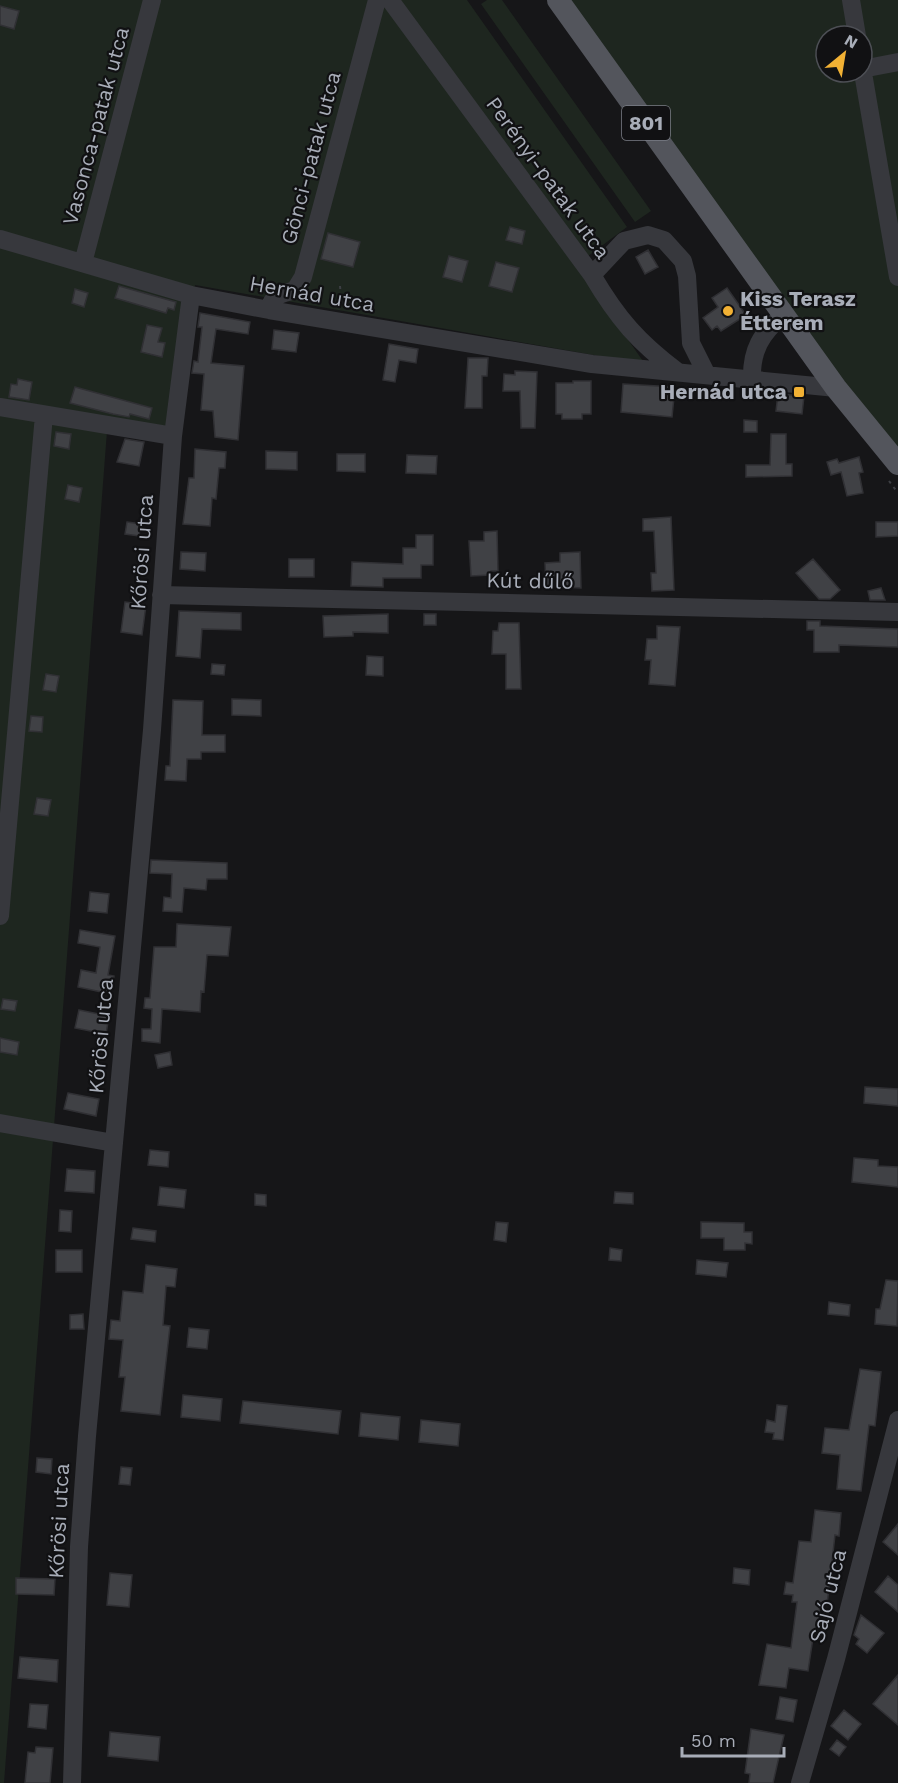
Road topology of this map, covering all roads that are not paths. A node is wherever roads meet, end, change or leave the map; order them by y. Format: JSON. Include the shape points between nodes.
{"nodes":[{"id":1,"x":152,"y":0,"type":"edge"},
{"id":2,"x":377,"y":0,"type":"edge"},
{"id":3,"x":390,"y":0,"type":"edge"},
{"id":4,"x":558,"y":0,"type":"edge"},
{"id":5,"x":850,"y":0,"type":"edge"},
{"id":6,"x":855,"y":24,"type":"edge"},
{"id":7,"x":898,"y":62,"type":"edge"},
{"id":8,"x":874,"y":66,"type":"edge"},
{"id":9,"x":866,"y":84,"type":"edge"},
{"id":10,"x":891,"y":195,"type":"edge"},
{"id":11,"x":0,"y":239,"type":"edge"},
{"id":12,"x":83,"y":263,"type":"junction"},
{"id":13,"x":592,"y":275,"type":"junction"},
{"id":14,"x":898,"y":277,"type":"edge"},
{"id":15,"x":191,"y":295,"type":"junction"},
{"id":16,"x":269,"y":310,"type":"junction"},
{"id":17,"x":783,"y":315,"type":"junction"},
{"id":18,"x":679,"y":373,"type":"junction"},
{"id":19,"x":707,"y":375,"type":"junction"},
{"id":20,"x":752,"y":380,"type":"junction"},
{"id":21,"x":836,"y":388,"type":"junction"},
{"id":22,"x":0,"y":407,"type":"edge"},
{"id":23,"x":44,"y":415,"type":"junction"},
{"id":24,"x":173,"y":436,"type":"junction"},
{"id":25,"x":898,"y":464,"type":"edge"},
{"id":26,"x":161,"y":596,"type":"junction"},
{"id":27,"x":898,"y":612,"type":"edge"},
{"id":28,"x":0,"y":916,"type":"edge"},
{"id":29,"x":0,"y":1123,"type":"edge"},
{"id":30,"x":114,"y":1143,"type":"junction"},
{"id":31,"x":898,"y":1420,"type":"edge"},
{"id":32,"x":72,"y":1783,"type":"edge"},
{"id":33,"x":800,"y":1783,"type":"edge"}],
"edges":[{"from":1,"to":12,"type":"street","name":"Vasonca-patak utca"},
{"from":2,"to":16,"type":"street","name":"Gönci-patak utca","via":[[303,277],[295,290],[277,295]]},
{"from":3,"to":13,"type":"street","name":"Perényi-patak utca"},
{"from":4,"to":17,"type":"main road","number":"801"},
{"from":5,"to":6,"type":"street"},
{"from":7,"to":8,"type":"street"},
{"from":9,"to":10,"type":"street"},
{"from":10,"to":14,"type":"street"},
{"from":11,"to":12,"type":"street","name":"Hernád utca"},
{"from":12,"to":15,"type":"street","name":"Hernád utca"},
{"from":13,"to":18,"type":"street","name":"Perényi-patak utca","via":[[637,340]]},
{"from":13,"to":19,"type":"street","via":[[624,241],[648,235],[664,240],[683,261],[691,343]]},
{"from":15,"to":16,"type":"street","name":"Hernád utca"},
{"from":15,"to":24,"type":"street","name":"Kőrösi utca"},
{"from":16,"to":18,"type":"street","name":"Hernád utca","via":[[535,357]]},
{"from":17,"to":20,"type":"street","via":[[760,338],[753,358]]},
{"from":17,"to":21,"type":"main road","number":"801"},
{"from":18,"to":19,"type":"street","name":"Hernád utca"},
{"from":19,"to":20,"type":"street","name":"Hernád utca"},
{"from":20,"to":21,"type":"street","name":"Hernád utca"},
{"from":21,"to":25,"type":"main road","number":"801"},
{"from":22,"to":23,"type":"street"},
{"from":23,"to":24,"type":"street"},
{"from":23,"to":28,"type":"street"},
{"from":24,"to":26,"type":"street","name":"Kőrösi utca"},
{"from":26,"to":27,"type":"street","name":"Kút dűlő"},
{"from":26,"to":30,"type":"street","name":"Kőrösi utca"},
{"from":29,"to":30,"type":"street"},
{"from":30,"to":32,"type":"street","name":"Kőrösi utca","via":[[79,1546]]},
{"from":31,"to":33,"type":"street","name":"Sajó utca"}]}
